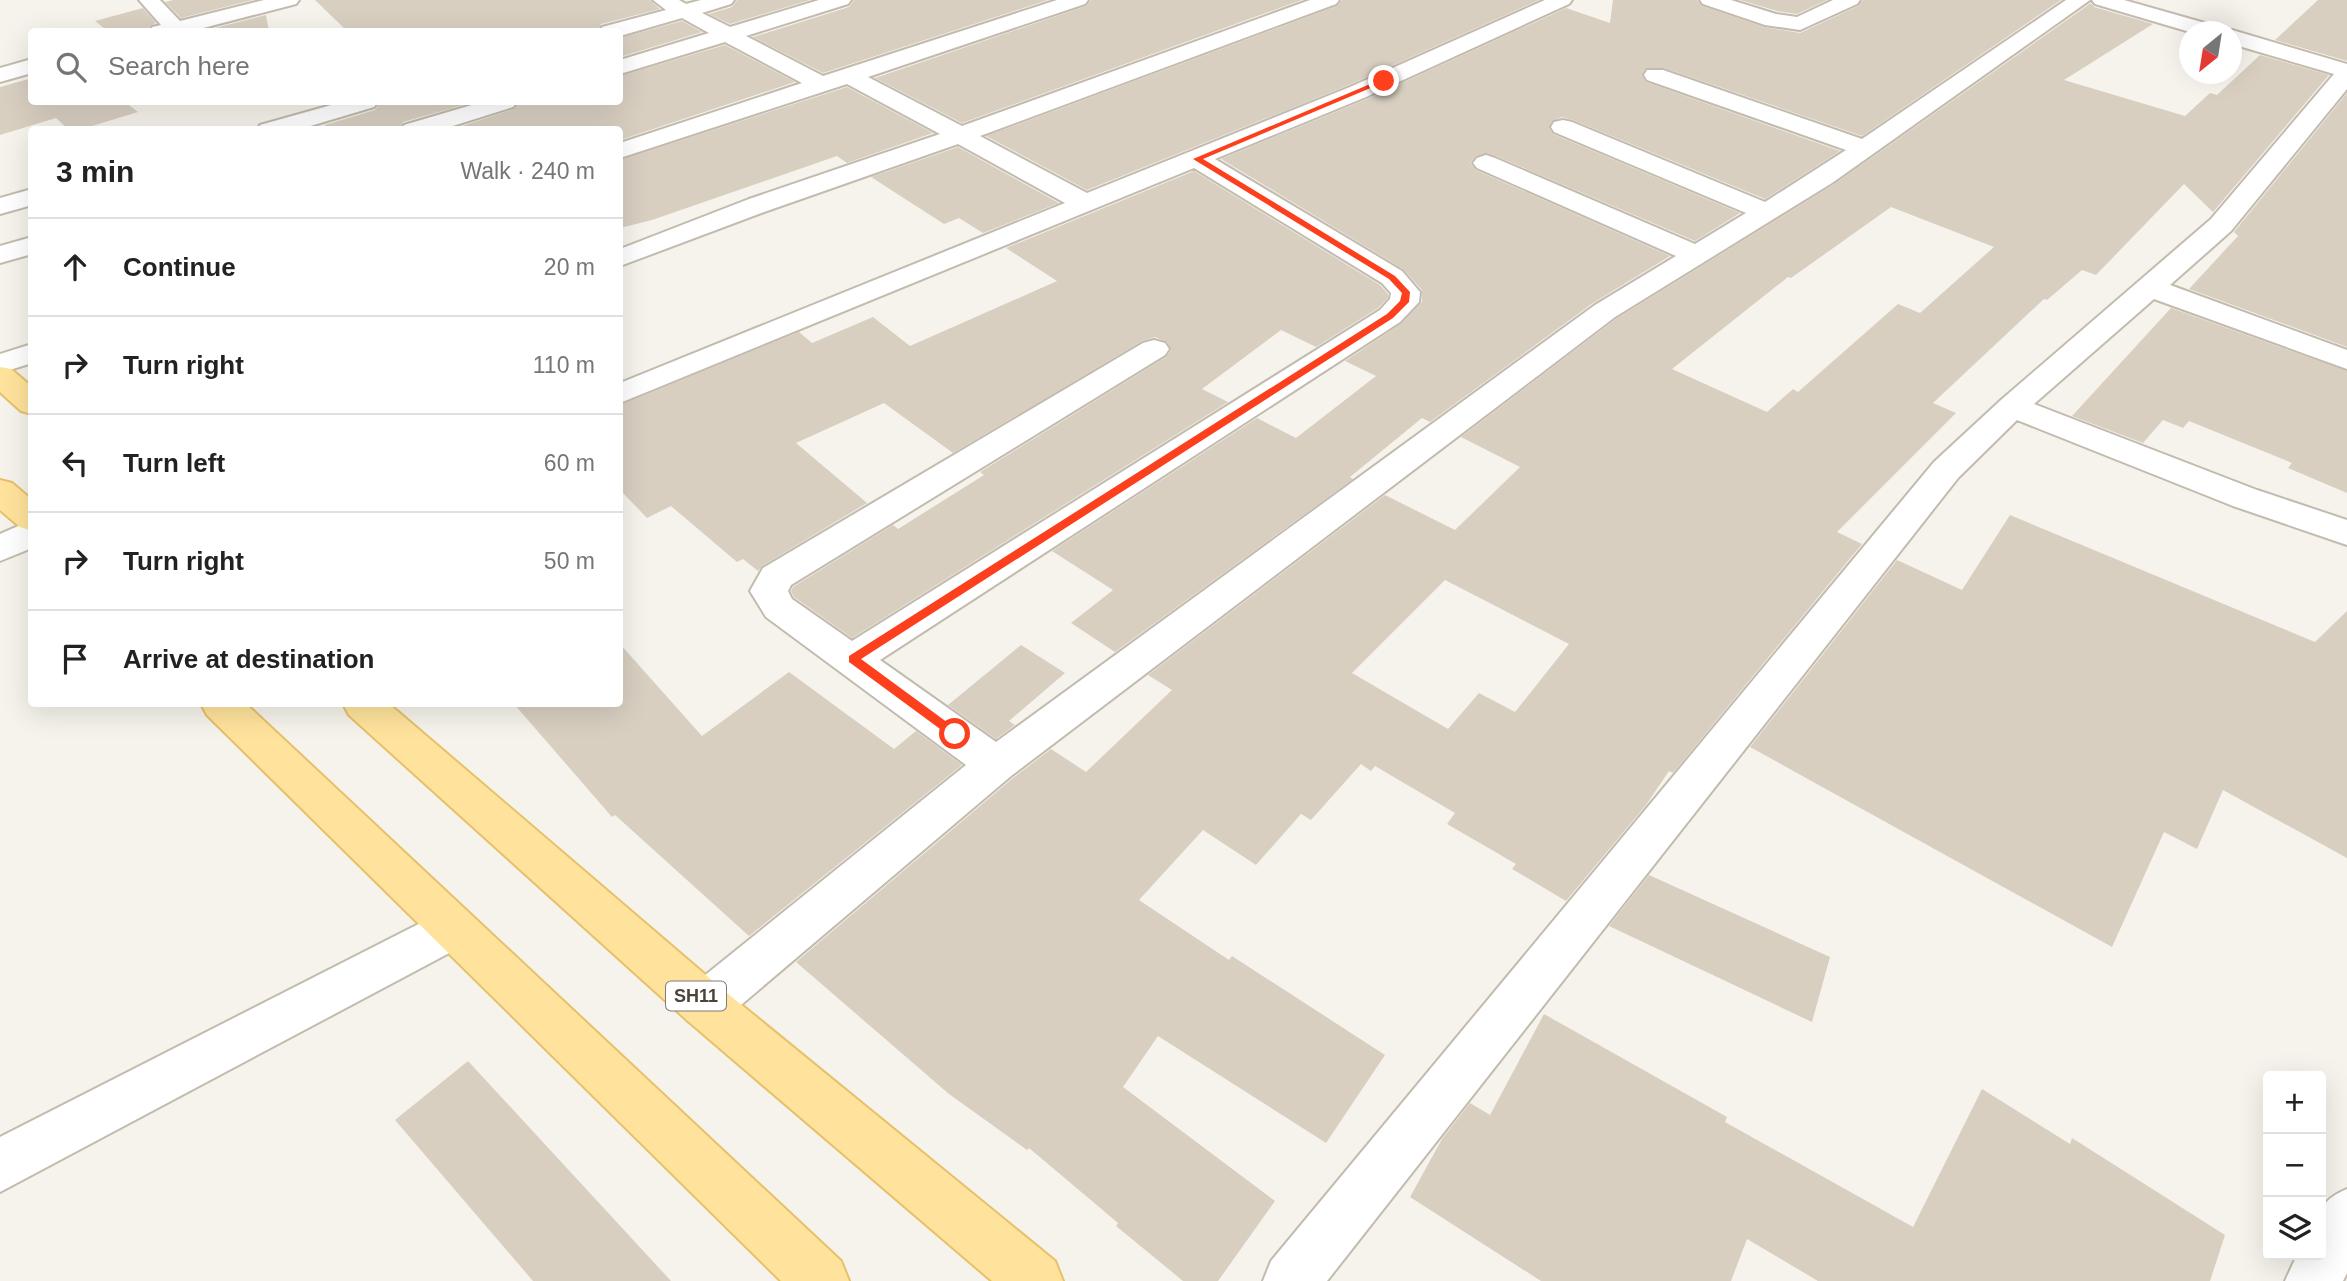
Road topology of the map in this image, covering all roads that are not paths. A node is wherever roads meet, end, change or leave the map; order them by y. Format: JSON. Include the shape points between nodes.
{"nodes":[{"id":1,"x":149,"y":0,"type":"edge"},
{"id":2,"x":289,"y":0,"type":"edge"},
{"id":3,"x":663,"y":0,"type":"edge"},
{"id":4,"x":724,"y":0,"type":"edge"},
{"id":5,"x":841,"y":0,"type":"edge"},
{"id":6,"x":1077,"y":0,"type":"edge"},
{"id":7,"x":1329,"y":0,"type":"edge"},
{"id":8,"x":1562,"y":0,"type":"edge"},
{"id":9,"x":1710,"y":0,"type":"edge"},
{"id":10,"x":1850,"y":0,"type":"edge"},
{"id":11,"x":2080,"y":0,"type":"edge"},
{"id":12,"x":2102,"y":0,"type":"edge"},
{"id":13,"x":684,"y":12,"type":"junction"},
{"id":14,"x":2179,"y":23,"type":"edge"},
{"id":15,"x":167,"y":28,"type":"edge"},
{"id":16,"x":172,"y":28,"type":"edge"},
{"id":17,"x":623,"y":28,"type":"edge"},
{"id":18,"x":726,"y":34,"type":"junction"},
{"id":19,"x":2242,"y":40,"type":"edge"},
{"id":20,"x":623,"y":66,"type":"edge"},
{"id":21,"x":28,"y":67,"type":"edge"},
{"id":22,"x":2347,"y":73,"type":"edge"},
{"id":23,"x":0,"y":75,"type":"edge"},
{"id":24,"x":1655,"y":75,"type":"dead end"},
{"id":25,"x":850,"y":76,"type":"junction"},
{"id":26,"x":822,"y":85,"type":"junction"},
{"id":27,"x":356,"y":105,"type":"edge"},
{"id":28,"x":495,"y":105,"type":"edge"},
{"id":29,"x":283,"y":126,"type":"edge"},
{"id":30,"x":426,"y":126,"type":"edge"},
{"id":31,"x":1563,"y":127,"type":"dead end"},
{"id":32,"x":961,"y":135,"type":"junction"},
{"id":33,"x":1866,"y":149,"type":"junction"},
{"id":34,"x":623,"y":150,"type":"edge"},
{"id":35,"x":1197,"y":159,"type":"junction"},
{"id":36,"x":1486,"y":163,"type":"dead end"},
{"id":37,"x":28,"y":198,"type":"edge"},
{"id":38,"x":1087,"y":204,"type":"junction"},
{"id":39,"x":0,"y":206,"type":"edge"},
{"id":40,"x":1766,"y":212,"type":"junction"},
{"id":41,"x":28,"y":246,"type":"edge"},
{"id":42,"x":1695,"y":254,"type":"junction"},
{"id":43,"x":0,"y":255,"type":"edge"},
{"id":44,"x":623,"y":256,"type":"edge"},
{"id":45,"x":2150,"y":288,"type":"junction"},
{"id":46,"x":1154,"y":349,"type":"dead end"},
{"id":47,"x":28,"y":354,"type":"edge"},
{"id":48,"x":2347,"y":360,"type":"edge"},
{"id":49,"x":0,"y":364,"type":"edge"},
{"id":50,"x":0,"y":376,"type":"edge"},
{"id":51,"x":623,"y":393,"type":"edge"},
{"id":52,"x":28,"y":400,"type":"edge"},
{"id":53,"x":2012,"y":407,"type":"junction"},
{"id":54,"x":0,"y":491,"type":"edge"},
{"id":55,"x":28,"y":516,"type":"edge"},
{"id":56,"x":2347,"y":533,"type":"edge"},
{"id":57,"x":28,"y":534,"type":"edge"},
{"id":58,"x":0,"y":549,"type":"edge"},
{"id":59,"x":853,"y":659,"type":"junction"},
{"id":60,"x":225,"y":707,"type":"edge"},
{"id":61,"x":366,"y":707,"type":"edge"},
{"id":62,"x":996,"y":764,"type":"junction"},
{"id":63,"x":453,"y":928,"type":"junction"},
{"id":64,"x":705,"y":1005,"type":"junction"},
{"id":65,"x":0,"y":1165,"type":"edge"},
{"id":66,"x":2347,"y":1216,"type":"edge"},
{"id":67,"x":821,"y":1281,"type":"edge"},
{"id":68,"x":1035,"y":1281,"type":"edge"},
{"id":69,"x":1291,"y":1281,"type":"edge"},
{"id":70,"x":2313,"y":1281,"type":"edge"}],
"edges":[{"from":1,"to":15,"type":"street"},
{"from":2,"to":16,"type":"street"},
{"from":3,"to":13,"type":"street"},
{"from":4,"to":13,"type":"street"},
{"from":5,"to":18,"type":"street"},
{"from":6,"to":25,"type":"street"},
{"from":7,"to":32,"type":"street"},
{"from":8,"to":35,"type":"street"},
{"from":9,"to":10,"type":"street","via":[[1800,24]]},
{"from":11,"to":33,"type":"street"},
{"from":12,"to":14,"type":"street"},
{"from":13,"to":17,"type":"street"},
{"from":13,"to":18,"type":"street"},
{"from":18,"to":20,"type":"street"},
{"from":18,"to":26,"type":"street"},
{"from":19,"to":22,"type":"street"},
{"from":21,"to":23,"type":"street"},
{"from":22,"to":45,"type":"street","via":[[2221,225]]},
{"from":24,"to":33,"type":"street"},
{"from":25,"to":26,"type":"street"},
{"from":25,"to":32,"type":"street"},
{"from":26,"to":34,"type":"street"},
{"from":27,"to":29,"type":"street"},
{"from":28,"to":30,"type":"street"},
{"from":31,"to":40,"type":"street"},
{"from":32,"to":38,"type":"street"},
{"from":32,"to":44,"type":"street"},
{"from":33,"to":40,"type":"street"},
{"from":35,"to":38,"type":"street"},
{"from":35,"to":59,"type":"street","via":[[1392,277],[1406,292],[1404,302],[1390,316]]},
{"from":36,"to":42,"type":"street"},
{"from":37,"to":39,"type":"street"},
{"from":38,"to":51,"type":"street"},
{"from":40,"to":42,"type":"street"},
{"from":41,"to":43,"type":"street"},
{"from":42,"to":62,"type":"street","via":[[1605,312]]},
{"from":45,"to":48,"type":"street"},
{"from":45,"to":53,"type":"street"},
{"from":46,"to":59,"type":"street","via":[[776,577],[769,591],[779,608]]},
{"from":47,"to":49,"type":"street"},
{"from":50,"to":52,"type":"main road"},
{"from":53,"to":56,"type":"street"},
{"from":53,"to":69,"type":"street","via":[[1946,470]]},
{"from":54,"to":55,"type":"main road"},
{"from":57,"to":58,"type":"street"},
{"from":59,"to":62,"type":"street"},
{"from":60,"to":63,"type":"main road"},
{"from":61,"to":64,"type":"main road","number":"SH11"},
{"from":62,"to":64,"type":"street"},
{"from":63,"to":65,"type":"street"},
{"from":63,"to":67,"type":"main road"},
{"from":64,"to":68,"type":"main road","number":"SH11"},
{"from":66,"to":70,"type":"street"}]}
